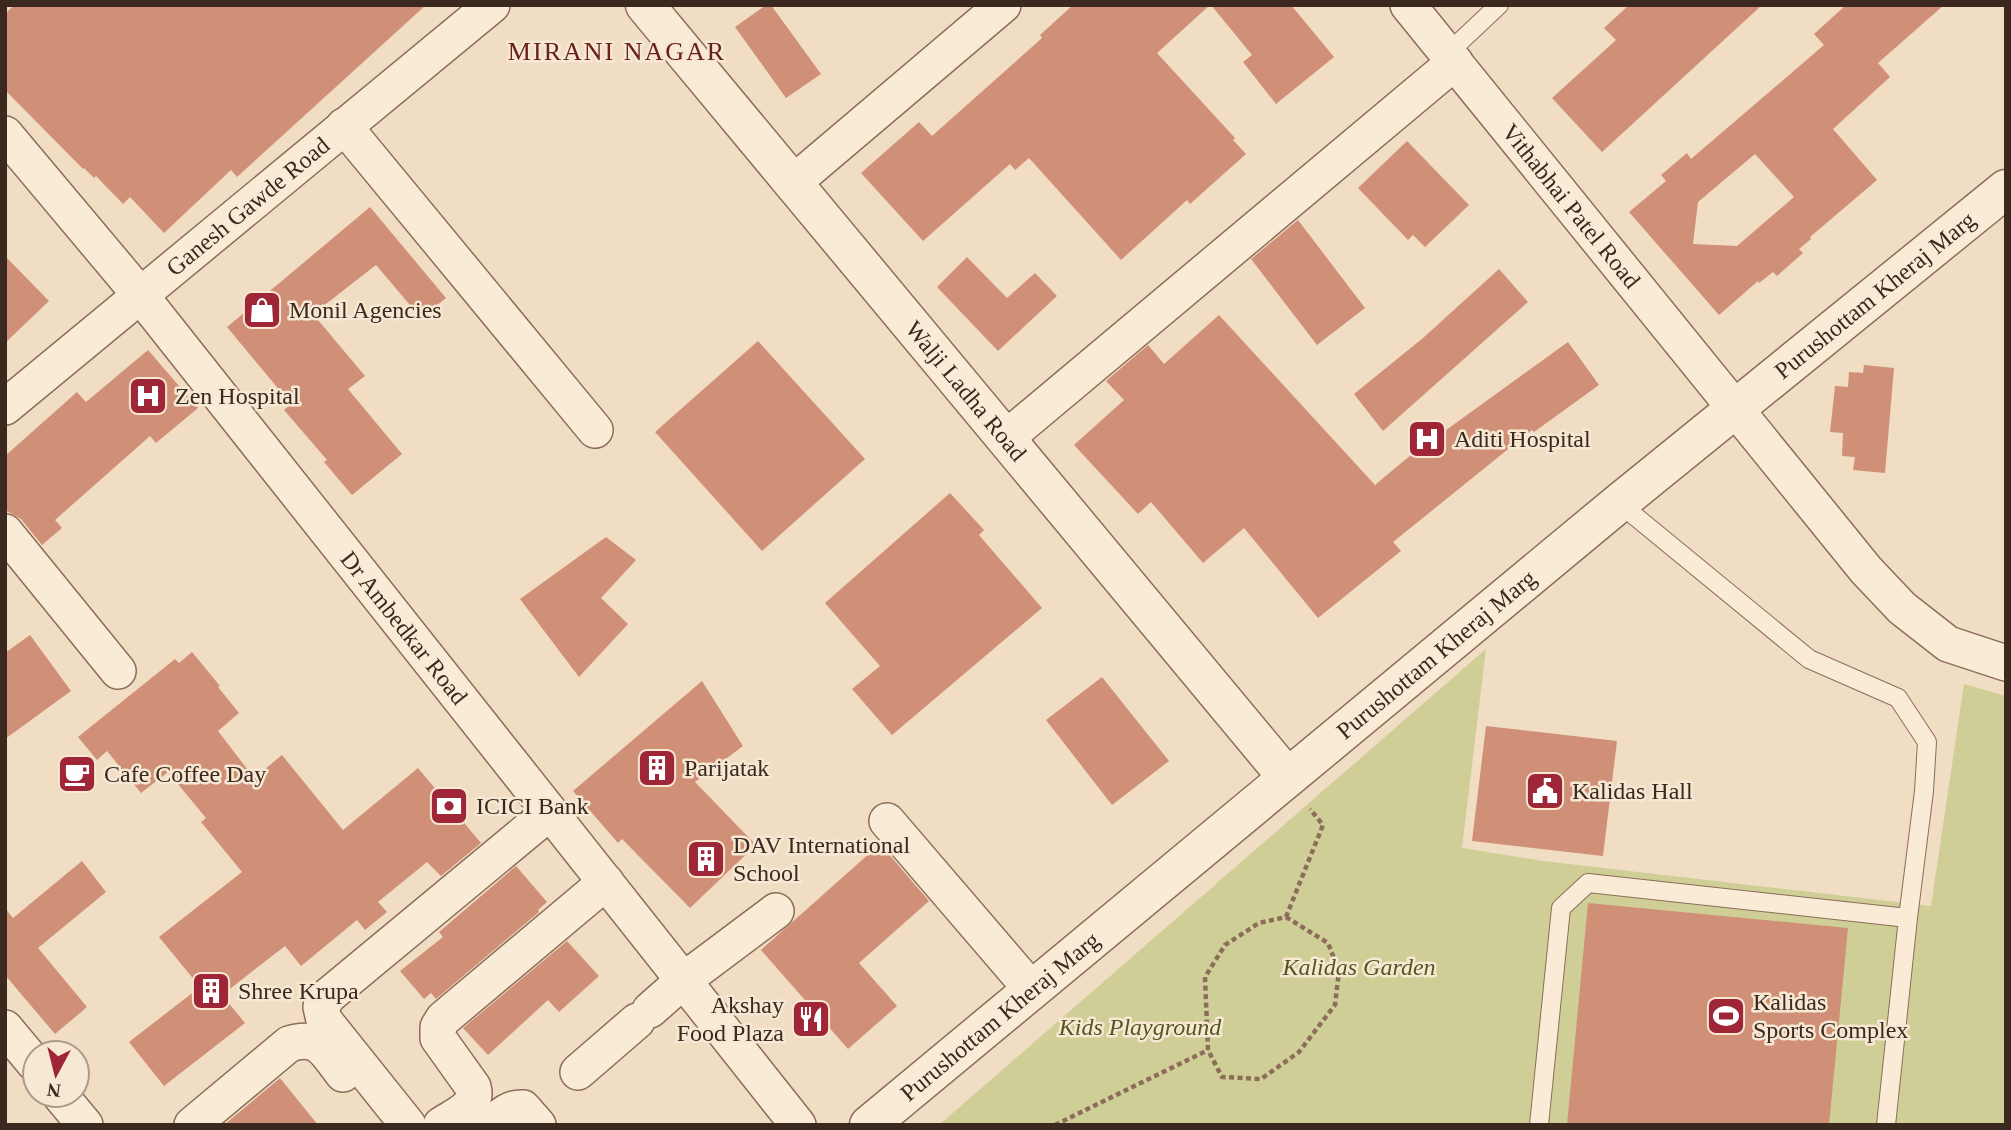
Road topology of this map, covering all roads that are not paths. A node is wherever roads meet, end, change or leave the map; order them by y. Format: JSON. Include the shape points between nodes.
{"nodes":[{"id":1,"x":492,"y":5,"type":"edge"},
{"id":2,"x":645,"y":5,"type":"edge"},
{"id":3,"x":1003,"y":5,"type":"edge"},
{"id":4,"x":1408,"y":5,"type":"edge"},
{"id":5,"x":1499,"y":5,"type":"edge"},
{"id":6,"x":1451,"y":58,"type":"junction"},
{"id":7,"x":344,"y":126,"type":"junction"},
{"id":8,"x":5,"y":134,"type":"edge"},
{"id":9,"x":793,"y":183,"type":"junction"},
{"id":10,"x":2006,"y":189,"type":"edge"},
{"id":11,"x":141,"y":296,"type":"junction"},
{"id":12,"x":5,"y":407,"type":"edge"},
{"id":13,"x":1735,"y":408,"type":"junction"},
{"id":14,"x":595,"y":430,"type":"dead end"},
{"id":15,"x":1005,"y":439,"type":"junction"},
{"id":16,"x":1619,"y":503,"type":"junction"},
{"id":17,"x":5,"y":532,"type":"edge"},
{"id":18,"x":2006,"y":663,"type":"edge"},
{"id":19,"x":118,"y":671,"type":"dead end"},
{"id":20,"x":1287,"y":778,"type":"junction"},
{"id":21,"x":550,"y":812,"type":"junction"},
{"id":22,"x":887,"y":821,"type":"dead end"},
{"id":23,"x":606,"y":882,"type":"junction"},
{"id":24,"x":776,"y":911,"type":"dead end"},
{"id":25,"x":1908,"y":918,"type":"junction"},
{"id":26,"x":684,"y":981,"type":"junction"},
{"id":27,"x":1032,"y":990,"type":"junction"},
{"id":28,"x":5,"y":1028,"type":"edge"},
{"id":29,"x":21,"y":1047,"type":"edge"},
{"id":30,"x":578,"y":1072,"type":"dead end"},
{"id":31,"x":72,"y":1109,"type":"edge"},
{"id":32,"x":85,"y":1125,"type":"edge"},
{"id":33,"x":192,"y":1125,"type":"edge"},
{"id":34,"x":386,"y":1125,"type":"edge"},
{"id":35,"x":408,"y":1125,"type":"edge"},
{"id":36,"x":441,"y":1125,"type":"edge"},
{"id":37,"x":491,"y":1125,"type":"edge"},
{"id":38,"x":538,"y":1125,"type":"edge"},
{"id":39,"x":798,"y":1125,"type":"edge"},
{"id":40,"x":869,"y":1125,"type":"edge"},
{"id":41,"x":1539,"y":1125,"type":"edge"},
{"id":42,"x":1886,"y":1125,"type":"edge"}],
"edges":[{"from":1,"to":7,"type":"street","name":"Ganesh Gawde Road"},
{"from":2,"to":9,"type":"street","name":"Walji Ladha Road"},
{"from":3,"to":9,"type":"street"},
{"from":4,"to":6,"type":"street","name":"Vithabhai Patel Road"},
{"from":5,"to":6,"type":"lane"},
{"from":6,"to":13,"type":"street","name":"Vithabhai Patel Road"},
{"from":6,"to":15,"type":"street"},
{"from":7,"to":11,"type":"street","name":"Ganesh Gawde Road"},
{"from":7,"to":14,"type":"street"},
{"from":8,"to":11,"type":"street","name":"Dr Ambedkar Road"},
{"from":9,"to":15,"type":"street","name":"Walji Ladha Road"},
{"from":10,"to":13,"type":"street","name":"Purushottam Kheraj Marg"},
{"from":11,"to":12,"type":"street","name":"Ganesh Gawde Road"},
{"from":11,"to":21,"type":"street","name":"Dr Ambedkar Road"},
{"from":13,"to":16,"type":"street","name":"Purushottam Kheraj Marg"},
{"from":13,"to":18,"type":"street","name":"Vithabhai Patel Road","via":[[1902,608],[1948,644]]},
{"from":15,"to":20,"type":"street","name":"Walji Ladha Road"},
{"from":16,"to":20,"type":"street","name":"Purushottam Kheraj Marg"},
{"from":16,"to":25,"type":"lane","via":[[1809,659],[1898,698],[1927,743]]},
{"from":17,"to":19,"type":"street"},
{"from":20,"to":27,"type":"street","name":"Purushottam Kheraj Marg"},
{"from":21,"to":23,"type":"street","name":"Dr Ambedkar Road"},
{"from":21,"to":35,"type":"street","via":[[328,996],[321,1007],[324,1020]]},
{"from":22,"to":27,"type":"street"},
{"from":23,"to":26,"type":"street","name":"Dr Ambedkar Road"},
{"from":23,"to":36,"type":"street","via":[[443,1019],[438,1038],[475,1095],[472,1104]]},
{"from":24,"to":26,"type":"street"},
{"from":25,"to":41,"type":"lane","via":[[1588,883],[1561,908]]},
{"from":25,"to":42,"type":"lane"},
{"from":26,"to":30,"type":"street"},
{"from":26,"to":39,"type":"street","name":"Dr Ambedkar Road"},
{"from":27,"to":40,"type":"street","name":"Purushottam Kheraj Marg"},
{"from":28,"to":29,"type":"street"},
{"from":31,"to":32,"type":"street"},
{"from":33,"to":34,"type":"street","via":[[289,1044],[312,1041]]},
{"from":37,"to":38,"type":"street","via":[[505,1113],[523,1108]]}]}
